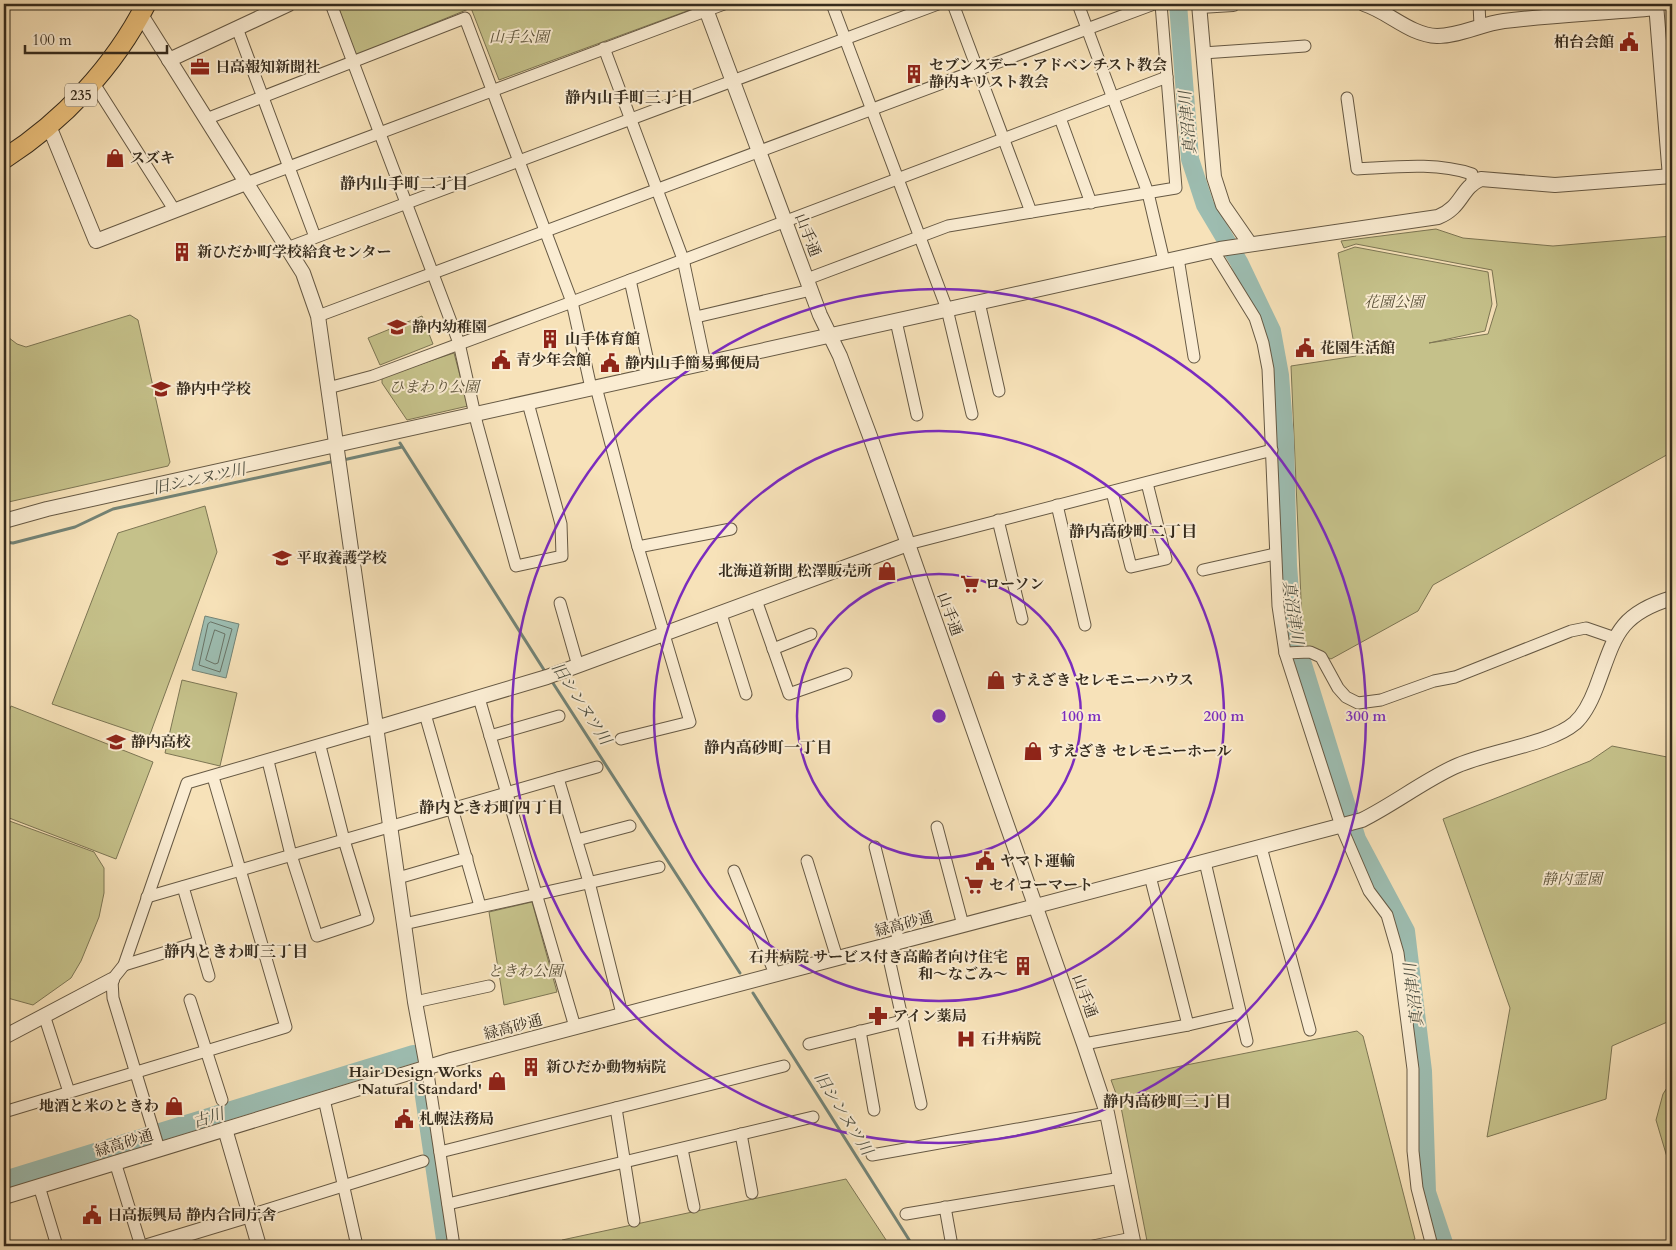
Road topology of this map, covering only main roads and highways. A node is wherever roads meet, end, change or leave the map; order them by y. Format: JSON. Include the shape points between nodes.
{"nodes":[{"id":1,"x":144,"y":9,"type":"edge"},
{"id":2,"x":4,"y":159,"type":"edge"}],
"edges":[{"from":1,"to":2,"type":"highway","number":"235","via":[[113,58],[93,82],[49,126]]}]}
